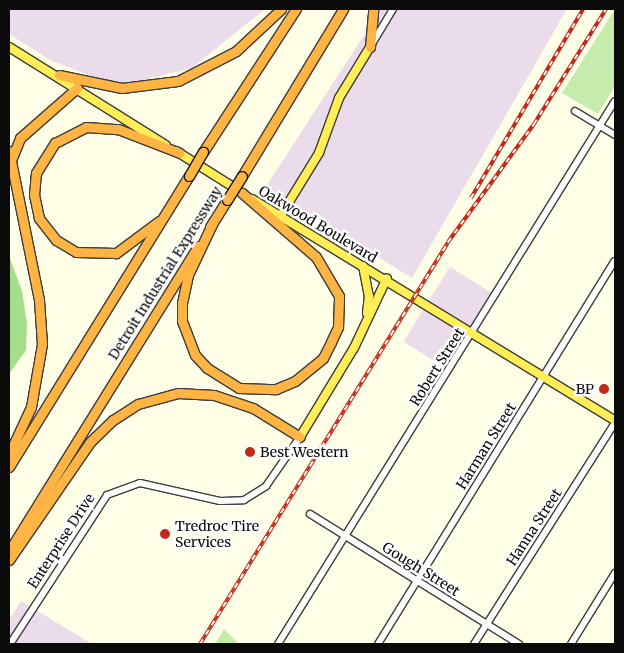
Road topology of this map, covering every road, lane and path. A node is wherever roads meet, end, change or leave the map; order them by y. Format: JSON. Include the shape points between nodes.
{"nodes":[{"id":1,"x":281,"y":9,"type":"edge"},
{"id":2,"x":296,"y":9,"type":"edge"},
{"id":3,"x":343,"y":9,"type":"edge"},
{"id":4,"x":373,"y":9,"type":"edge"},
{"id":5,"x":393,"y":9,"type":"edge"},
{"id":6,"x":9,"y":47,"type":"edge"},
{"id":7,"x":370,"y":47,"type":"junction"},
{"id":8,"x":59,"y":75,"type":"junction"},
{"id":9,"x":77,"y":88,"type":"junction"},
{"id":10,"x":615,"y":102,"type":"edge"},
{"id":11,"x":575,"y":111,"type":"dead end"},
{"id":12,"x":600,"y":126,"type":"junction"},
{"id":13,"x":615,"y":135,"type":"edge"},
{"id":14,"x":9,"y":151,"type":"edge"},
{"id":15,"x":180,"y":154,"type":"junction"},
{"id":16,"x":11,"y":164,"type":"junction"},
{"id":17,"x":242,"y":193,"type":"junction"},
{"id":18,"x":281,"y":215,"type":"junction"},
{"id":19,"x":159,"y":221,"type":"junction"},
{"id":20,"x":213,"y":222,"type":"junction"},
{"id":21,"x":615,"y":261,"type":"edge"},
{"id":22,"x":362,"y":266,"type":"junction"},
{"id":23,"x":387,"y":278,"type":"junction"},
{"id":24,"x":474,"y":332,"type":"junction"},
{"id":25,"x":361,"y":333,"type":"junction"},
{"id":26,"x":544,"y":376,"type":"junction"},
{"id":27,"x":615,"y":422,"type":"edge"},
{"id":28,"x":300,"y":437,"type":"junction"},
{"id":29,"x":9,"y":454,"type":"edge"},
{"id":30,"x":9,"y":467,"type":"edge"},
{"id":31,"x":310,"y":514,"type":"dead end"},
{"id":32,"x":346,"y":536,"type":"junction"},
{"id":33,"x":9,"y":551,"type":"edge"},
{"id":34,"x":9,"y":560,"type":"edge"},
{"id":35,"x":615,"y":573,"type":"edge"},
{"id":36,"x":417,"y":581,"type":"junction"},
{"id":37,"x":486,"y":624,"type":"junction"},
{"id":38,"x":10,"y":644,"type":"edge"},
{"id":39,"x":278,"y":644,"type":"edge"},
{"id":40,"x":378,"y":644,"type":"edge"},
{"id":41,"x":474,"y":644,"type":"edge"},
{"id":42,"x":519,"y":644,"type":"edge"},
{"id":43,"x":571,"y":644,"type":"edge"}],
"edges":[{"from":1,"to":8,"type":"highway","via":[[236,51],[178,81],[127,88]]},
{"from":2,"to":19,"type":"highway","bridge":true},
{"from":3,"to":20,"type":"highway","name":"Detroit Industrial Expressway","bridge":true},
{"from":4,"to":7,"type":"highway"},
{"from":5,"to":7,"type":"street"},
{"from":6,"to":8,"type":"main road","name":"Oakwood Boulevard"},
{"from":7,"to":18,"type":"main road","via":[[340,98],[319,153]]},
{"from":8,"to":9,"type":"main road","name":"Oakwood Boulevard"},
{"from":9,"to":15,"type":"main road","name":"Oakwood Boulevard"},
{"from":9,"to":16,"type":"highway","via":[[20,138]]},
{"from":10,"to":12,"type":"street","name":"Robert Street"},
{"from":11,"to":12,"type":"street"},
{"from":12,"to":13,"type":"street"},
{"from":12,"to":24,"type":"street","name":"Robert Street"},
{"from":14,"to":16,"type":"highway"},
{"from":15,"to":17,"type":"main road","name":"Oakwood Boulevard"},
{"from":15,"to":19,"type":"highway","via":[[118,129],[86,128],[55,143],[36,173],[34,195],[39,218],[56,240],[76,252],[116,253]]},
{"from":16,"to":29,"type":"highway","via":[[39,300],[42,344],[31,406]]},
{"from":17,"to":18,"type":"main road","name":"Oakwood Boulevard"},
{"from":17,"to":20,"type":"highway","via":[[316,257],[339,296],[338,327],[331,342],[322,358],[295,381],[276,389],[239,388],[222,380],[195,355],[182,321],[182,303],[188,275]]},
{"from":18,"to":22,"type":"main road","name":"Oakwood Boulevard"},
{"from":19,"to":30,"type":"highway"},
{"from":20,"to":33,"type":"highway","name":"Detroit Industrial Expressway"},
{"from":21,"to":26,"type":"street","name":"Harman Street"},
{"from":22,"to":23,"type":"main road","name":"Oakwood Boulevard"},
{"from":22,"to":25,"type":"main road","via":[[370,296]]},
{"from":23,"to":24,"type":"main road","name":"Oakwood Boulevard"},
{"from":23,"to":25,"type":"main road","name":"Enterprise Drive"},
{"from":24,"to":26,"type":"main road","name":"Oakwood Boulevard"},
{"from":24,"to":32,"type":"street","name":"Robert Street"},
{"from":25,"to":28,"type":"main road","name":"Enterprise Drive"},
{"from":26,"to":27,"type":"main road","name":"Oakwood Boulevard"},
{"from":26,"to":36,"type":"street","name":"Harman Street"},
{"from":27,"to":37,"type":"street","name":"Hanna Street"},
{"from":28,"to":34,"type":"highway","via":[[254,408],[214,395],[178,393],[138,404],[112,420],[90,442]]},
{"from":28,"to":38,"type":"street","name":"Enterprise Drive","via":[[266,486],[244,500],[220,501],[140,482],[107,495]]},
{"from":31,"to":32,"type":"street","name":"Gough Street"},
{"from":32,"to":36,"type":"street","name":"Gough Street"},
{"from":32,"to":39,"type":"street","name":"Robert Street"},
{"from":35,"to":43,"type":"street"},
{"from":36,"to":37,"type":"street","name":"Gough Street"},
{"from":36,"to":40,"type":"street","name":"Harman Street"},
{"from":37,"to":41,"type":"street","name":"Hanna Street"},
{"from":37,"to":42,"type":"street","name":"Gough Street"}]}
